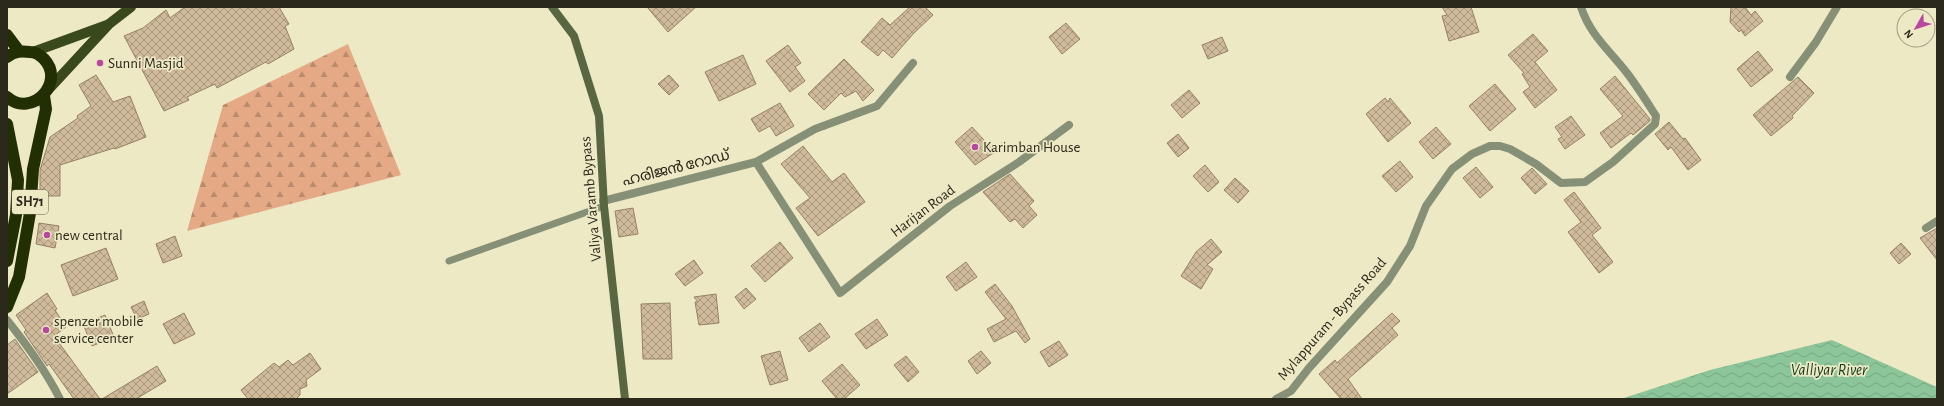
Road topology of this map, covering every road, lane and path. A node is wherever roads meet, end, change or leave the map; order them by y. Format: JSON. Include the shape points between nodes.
{"nodes":[{"id":1,"x":131,"y":7,"type":"edge"},
{"id":2,"x":552,"y":7,"type":"edge"},
{"id":3,"x":1581,"y":7,"type":"edge"},
{"id":4,"x":1837,"y":7,"type":"edge"},
{"id":5,"x":109,"y":24,"type":"junction"},
{"id":6,"x":7,"y":35,"type":"edge"},
{"id":7,"x":19,"y":51,"type":"junction"},
{"id":8,"x":33,"y":52,"type":"junction"},
{"id":9,"x":7,"y":57,"type":"edge"},
{"id":10,"x":913,"y":62,"type":"dead end"},
{"id":11,"x":1790,"y":77,"type":"dead end"},
{"id":12,"x":46,"y":93,"type":"junction"},
{"id":13,"x":7,"y":97,"type":"edge"},
{"id":14,"x":7,"y":124,"type":"edge"},
{"id":15,"x":1069,"y":125,"type":"dead end"},
{"id":16,"x":756,"y":162,"type":"junction"},
{"id":17,"x":604,"y":204,"type":"junction"},
{"id":18,"x":1937,"y":221,"type":"edge"},
{"id":19,"x":1926,"y":228,"type":"dead end"},
{"id":20,"x":7,"y":261,"type":"edge"},
{"id":21,"x":448,"y":262,"type":"dead end"},
{"id":22,"x":7,"y":307,"type":"edge"},
{"id":23,"x":7,"y":320,"type":"edge"},
{"id":24,"x":60,"y":399,"type":"edge"},
{"id":25,"x":625,"y":399,"type":"edge"},
{"id":26,"x":1276,"y":399,"type":"edge"}],
"edges":[{"from":1,"to":5,"type":"main road"},
{"from":2,"to":17,"type":"street","name":"Valiya Varamb Bypass","via":[[574,36],[599,116]]},
{"from":3,"to":26,"type":"street","name":"Mylappuram - Bypass Road","via":[[1592,30],[1626,72],[1656,116],[1656,124],[1613,162],[1585,182],[1561,183],[1536,164],[1500,146],[1490,146],[1472,154],[1452,169],[1426,206],[1410,246],[1387,282],[1290,391]]},
{"from":4,"to":11,"type":"street","via":[[1816,42]]},
{"from":5,"to":8,"type":"main road"},
{"from":5,"to":12,"type":"main road"},
{"from":6,"to":7,"type":"highway"},
{"from":7,"to":8,"type":"highway"},
{"from":7,"to":9,"type":"highway"},
{"from":8,"to":12,"type":"highway","via":[[46,61],[49,68],[51,75]]},
{"from":10,"to":16,"type":"street","name":"ഹരിജൻ റോഡ്","via":[[877,106],[815,129]]},
{"from":12,"to":13,"type":"highway","via":[[31,103],[23,104]]},
{"from":12,"to":22,"type":"highway","number":"SH71","via":[[46,109],[33,169],[30,213],[19,277]]},
{"from":14,"to":20,"type":"highway","number":"SH71","via":[[18,180],[16,215]]},
{"from":15,"to":16,"type":"street","name":"Harijan Road","via":[[1019,162],[950,206],[840,293]]},
{"from":16,"to":17,"type":"street","name":"ഹരിജൻ റോഡ്"},
{"from":17,"to":21,"type":"lane"},
{"from":17,"to":25,"type":"street","name":"Valiya Varamb Bypass"},
{"from":18,"to":19,"type":"street"},
{"from":23,"to":24,"type":"street","via":[[35,358]]}]}
